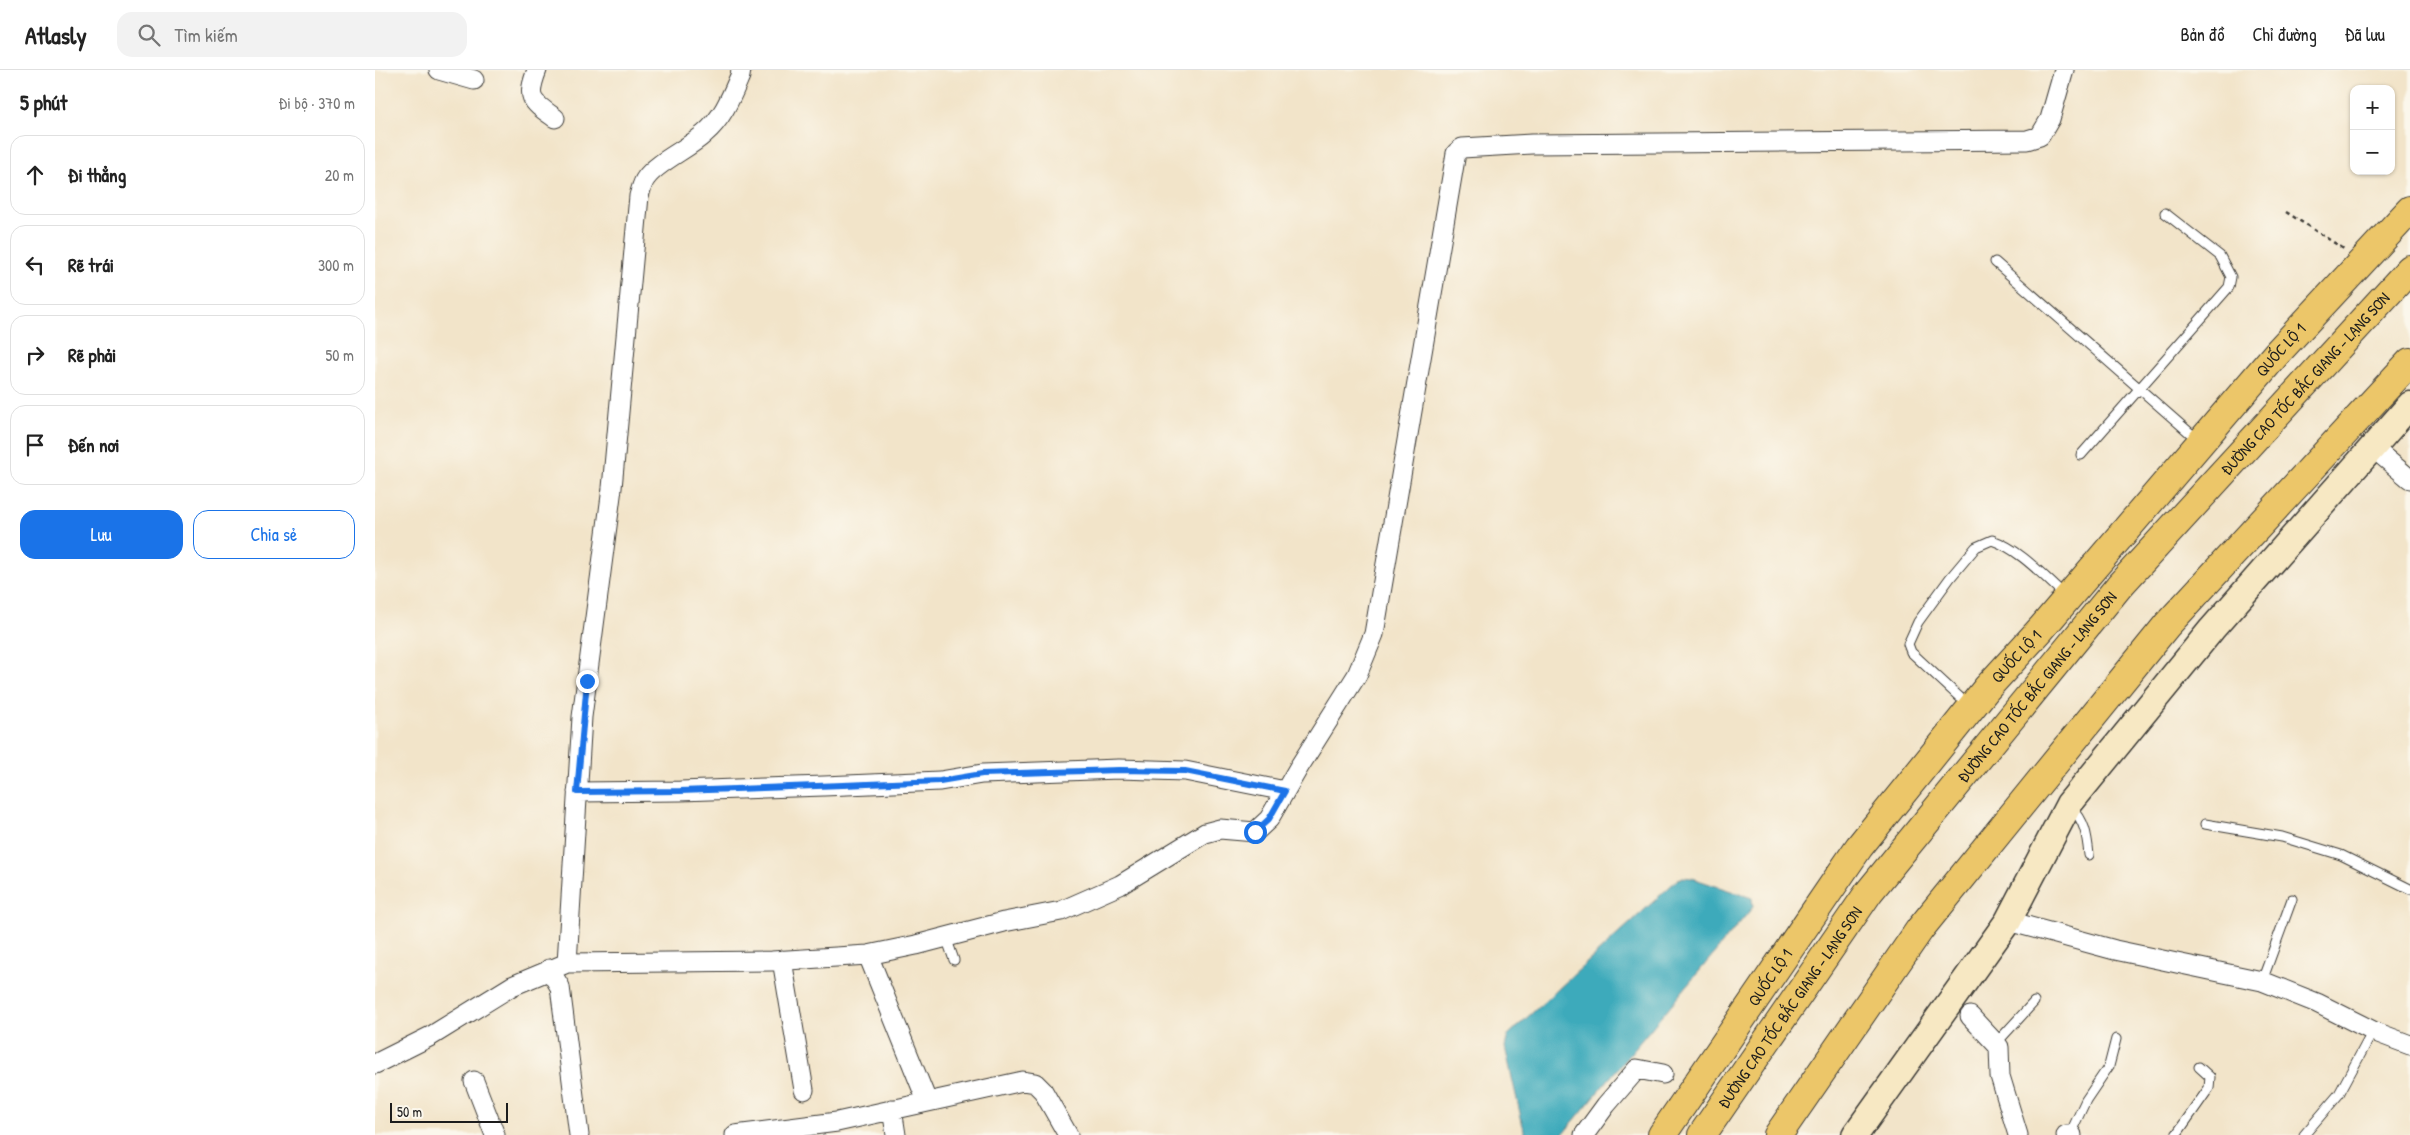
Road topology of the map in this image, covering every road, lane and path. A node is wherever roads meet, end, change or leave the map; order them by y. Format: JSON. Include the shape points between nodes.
{"nodes":[{"id":1,"x":439,"y":70,"type":"edge"},
{"id":2,"x":537,"y":70,"type":"edge"},
{"id":3,"x":741,"y":70,"type":"edge"},
{"id":4,"x":2064,"y":70,"type":"edge"},
{"id":5,"x":474,"y":80,"type":"dead end"},
{"id":6,"x":555,"y":118,"type":"dead end"},
{"id":7,"x":2410,"y":210,"type":"edge"},
{"id":8,"x":2286,"y":212,"type":"dead end"},
{"id":9,"x":2165,"y":213,"type":"dead end"},
{"id":10,"x":2362,"y":261,"type":"junction"},
{"id":11,"x":1995,"y":262,"type":"dead end"},
{"id":12,"x":2410,"y":269,"type":"edge"},
{"id":13,"x":2410,"y":362,"type":"edge"},
{"id":14,"x":2139,"y":389,"type":"junction"},
{"id":15,"x":2410,"y":405,"type":"edge"},
{"id":16,"x":2200,"y":442,"type":"junction"},
{"id":17,"x":2372,"y":447,"type":"junction"},
{"id":18,"x":2081,"y":455,"type":"dead end"},
{"id":19,"x":2410,"y":479,"type":"edge"},
{"id":20,"x":2067,"y":598,"type":"junction"},
{"id":21,"x":1971,"y":708,"type":"junction"},
{"id":22,"x":1285,"y":791,"type":"junction"},
{"id":23,"x":577,"y":792,"type":"junction"},
{"id":24,"x":2069,"y":804,"type":"junction"},
{"id":25,"x":2205,"y":824,"type":"dead end"},
{"id":26,"x":2089,"y":855,"type":"dead end"},
{"id":27,"x":2410,"y":889,"type":"edge"},
{"id":28,"x":2292,"y":899,"type":"dead end"},
{"id":29,"x":2008,"y":921,"type":"junction"},
{"id":30,"x":946,"y":937,"type":"junction"},
{"id":31,"x":868,"y":955,"type":"junction"},
{"id":32,"x":781,"y":960,"type":"junction"},
{"id":33,"x":954,"y":960,"type":"dead end"},
{"id":34,"x":567,"y":963,"type":"junction"},
{"id":35,"x":549,"y":969,"type":"junction"},
{"id":36,"x":2262,"y":981,"type":"junction"},
{"id":37,"x":2034,"y":1002,"type":"dead end"},
{"id":38,"x":1970,"y":1016,"type":"dead end"},
{"id":39,"x":2373,"y":1031,"type":"junction"},
{"id":40,"x":2116,"y":1039,"type":"dead end"},
{"id":41,"x":2410,"y":1045,"type":"edge"},
{"id":42,"x":1999,"y":1047,"type":"junction"},
{"id":43,"x":375,"y":1064,"type":"edge"},
{"id":44,"x":2199,"y":1067,"type":"dead end"},
{"id":45,"x":1663,"y":1074,"type":"dead end"},
{"id":46,"x":474,"y":1081,"type":"dead end"},
{"id":47,"x":804,"y":1090,"type":"dead end"},
{"id":48,"x":927,"y":1101,"type":"junction"},
{"id":49,"x":892,"y":1109,"type":"junction"},
{"id":50,"x":761,"y":1133,"type":"edge"},
{"id":51,"x":2069,"y":1134,"type":"edge"},
{"id":52,"x":495,"y":1135,"type":"edge"},
{"id":53,"x":579,"y":1135,"type":"edge"},
{"id":54,"x":735,"y":1135,"type":"edge"},
{"id":55,"x":897,"y":1135,"type":"edge"},
{"id":56,"x":1068,"y":1135,"type":"edge"},
{"id":57,"x":1584,"y":1135,"type":"edge"},
{"id":58,"x":1662,"y":1135,"type":"edge"},
{"id":59,"x":1702,"y":1135,"type":"edge"},
{"id":60,"x":1778,"y":1135,"type":"edge"},
{"id":61,"x":1855,"y":1135,"type":"edge"},
{"id":62,"x":2018,"y":1135,"type":"edge"},
{"id":63,"x":2176,"y":1135,"type":"edge"},
{"id":64,"x":2304,"y":1135,"type":"edge"}],
"edges":[{"from":1,"to":5,"type":"street"},
{"from":2,"to":6,"type":"street","via":[[530,88],[532,98]]},
{"from":3,"to":23,"type":"street","via":[[723,114],[677,155],[656,166],[645,179],[639,196],[616,458],[582,717]]},
{"from":4,"to":22,"type":"street","via":[[2049,119],[2039,136],[2027,140],[1532,144],[1462,148],[1456,153],[1374,634],[1357,675]]},
{"from":7,"to":10,"type":"highway","name":"QUỐC LỘ 1"},
{"from":8,"to":10,"type":"path"},
{"from":9,"to":14,"type":"lane","via":[[2220,256],[2231,277],[2229,287]]},
{"from":10,"to":16,"type":"highway","name":"QUỐC LỘ 1"},
{"from":11,"to":14,"type":"lane"},
{"from":12,"to":59,"type":"highway","name":"ĐƯỜNG CAO TỐC BẮC GIANG - LẠNG SƠN","via":[[2120,585],[1887,869]]},
{"from":13,"to":60,"type":"highway","via":[[2167,626],[1920,928]]},
{"from":14,"to":16,"type":"lane"},
{"from":14,"to":18,"type":"lane"},
{"from":15,"to":17,"type":"street"},
{"from":16,"to":20,"type":"highway","name":"QUỐC LỘ 1"},
{"from":17,"to":19,"type":"street"},
{"from":17,"to":24,"type":"street","via":[[2212,629]]},
{"from":20,"to":21,"type":"highway","name":"QUỐC LỘ 1"},
{"from":20,"to":21,"type":"lane","via":[[2005,545],[1992,540],[1976,547],[1918,622],[1909,644],[1911,652]]},
{"from":21,"to":58,"type":"highway","name":"QUỐC LỘ 1","via":[[1859,847]]},
{"from":22,"to":23,"type":"street","via":[[1185,771],[1119,770],[982,774],[940,781],[843,785]]},
{"from":22,"to":30,"type":"street","via":[[1269,819],[1255,832],[1220,829],[1205,833],[1120,885],[1061,911]]},
{"from":23,"to":34,"type":"street"},
{"from":24,"to":26,"type":"lane","via":[[2081,817]]},
{"from":24,"to":29,"type":"street"},
{"from":25,"to":27,"type":"lane","via":[[2282,837],[2341,855]]},
{"from":28,"to":36,"type":"lane"},
{"from":29,"to":36,"type":"street","via":[[2115,950]]},
{"from":29,"to":61,"type":"street"},
{"from":30,"to":31,"type":"street"},
{"from":30,"to":33,"type":"lane"},
{"from":31,"to":32,"type":"street"},
{"from":31,"to":48,"type":"street"},
{"from":32,"to":34,"type":"street"},
{"from":32,"to":47,"type":"street"},
{"from":34,"to":35,"type":"street"},
{"from":35,"to":43,"type":"street","via":[[512,986],[431,1036]]},
{"from":35,"to":53,"type":"street","via":[[560,988]]},
{"from":36,"to":39,"type":"street","via":[[2317,1003]]},
{"from":37,"to":42,"type":"lane","via":[[2001,1038]]},
{"from":38,"to":42,"type":"street"},
{"from":39,"to":41,"type":"street"},
{"from":39,"to":64,"type":"lane","via":[[2339,1094]]},
{"from":40,"to":51,"type":"lane","via":[[2109,1066],[2086,1100]]},
{"from":42,"to":62,"type":"street","via":[[2000,1076]]},
{"from":44,"to":63,"type":"lane","via":[[2210,1077],[2209,1088]]},
{"from":45,"to":57,"type":"street","via":[[1637,1069]]},
{"from":46,"to":52,"type":"street"},
{"from":48,"to":49,"type":"street"},
{"from":48,"to":56,"type":"street","via":[[1029,1082],[1043,1092]]},
{"from":49,"to":50,"type":"street","via":[[837,1122]]},
{"from":49,"to":55,"type":"street"},
{"from":50,"to":54,"type":"street"}]}
